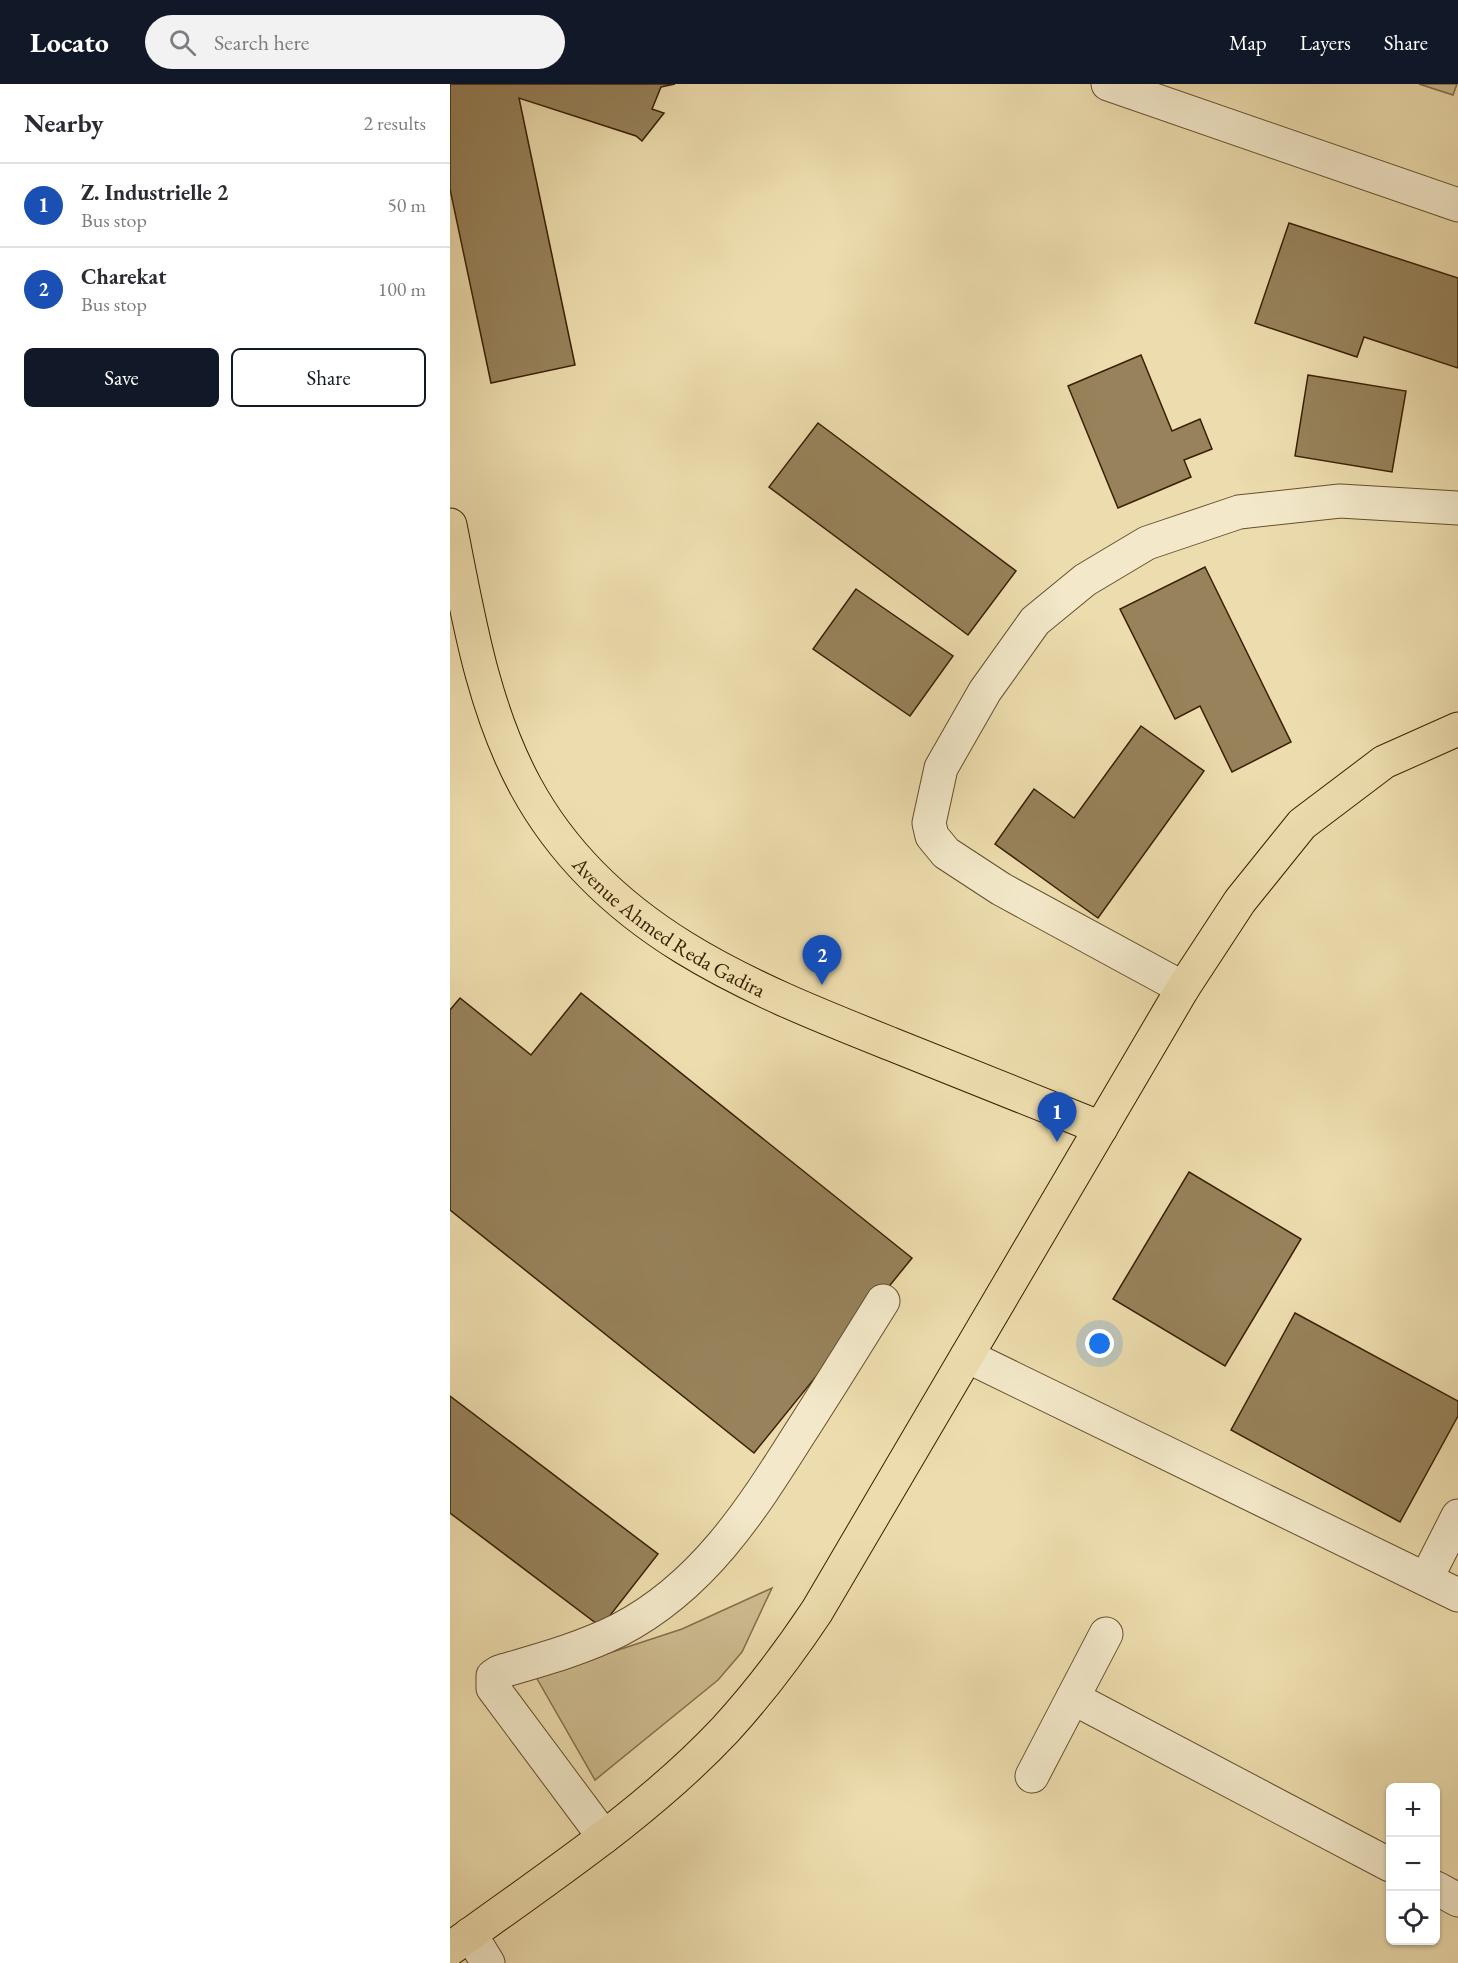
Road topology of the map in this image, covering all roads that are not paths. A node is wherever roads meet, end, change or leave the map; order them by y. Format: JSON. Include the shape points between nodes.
{"nodes":[{"id":1,"x":1108,"y":84,"type":"edge"},
{"id":2,"x":1458,"y":205,"type":"edge"},
{"id":3,"x":1458,"y":508,"type":"edge"},
{"id":4,"x":450,"y":525,"type":"edge"},
{"id":5,"x":1458,"y":729,"type":"edge"},
{"id":6,"x":1183,"y":988,"type":"junction"},
{"id":7,"x":1101,"y":1128,"type":"junction"},
{"id":8,"x":883,"y":1301,"type":"dead end"},
{"id":9,"x":967,"y":1356,"type":"junction"},
{"id":10,"x":1458,"y":1516,"type":"edge"},
{"id":11,"x":1426,"y":1579,"type":"junction"},
{"id":12,"x":1458,"y":1595,"type":"edge"},
{"id":13,"x":1106,"y":1634,"type":"dead end"},
{"id":14,"x":1073,"y":1698,"type":"junction"},
{"id":15,"x":1032,"y":1776,"type":"dead end"},
{"id":16,"x":604,"y":1837,"type":"junction"},
{"id":17,"x":1386,"y":1863,"type":"edge"},
{"id":18,"x":1440,"y":1890,"type":"edge"},
{"id":19,"x":1458,"y":1900,"type":"edge"},
{"id":20,"x":460,"y":1941,"type":"edge"},
{"id":21,"x":488,"y":1963,"type":"edge"}],
"edges":[{"from":1,"to":2,"type":"street"},
{"from":3,"to":6,"type":"street","via":[[1340,501],[1239,512],[1147,543],[1085,580],[1035,621],[986,691],[940,768],[929,823],[932,836],[946,853],[1001,889]]},
{"from":4,"to":7,"type":"main road","name":"Avenue Ahmed Reda Gadira","via":[[484,684],[510,753],[531,795],[566,849],[616,899],[678,946],[752,985]]},
{"from":5,"to":6,"type":"main road","via":[[1384,762],[1302,824],[1240,901]]},
{"from":6,"to":7,"type":"main road"},
{"from":7,"to":9,"type":"main road"},
{"from":8,"to":16,"type":"street","via":[[752,1509],[715,1557],[684,1586],[620,1629],[575,1650],[493,1676],[493,1688]]},
{"from":9,"to":11,"type":"street"},
{"from":9,"to":16,"type":"main road","via":[[817,1611],[788,1653],[723,1731]]},
{"from":10,"to":11,"type":"street"},
{"from":11,"to":12,"type":"street"},
{"from":13,"to":14,"type":"street"},
{"from":14,"to":15,"type":"street"},
{"from":14,"to":17,"type":"street"},
{"from":16,"to":20,"type":"main road"},
{"from":18,"to":19,"type":"street"},
{"from":20,"to":21,"type":"street"}]}
